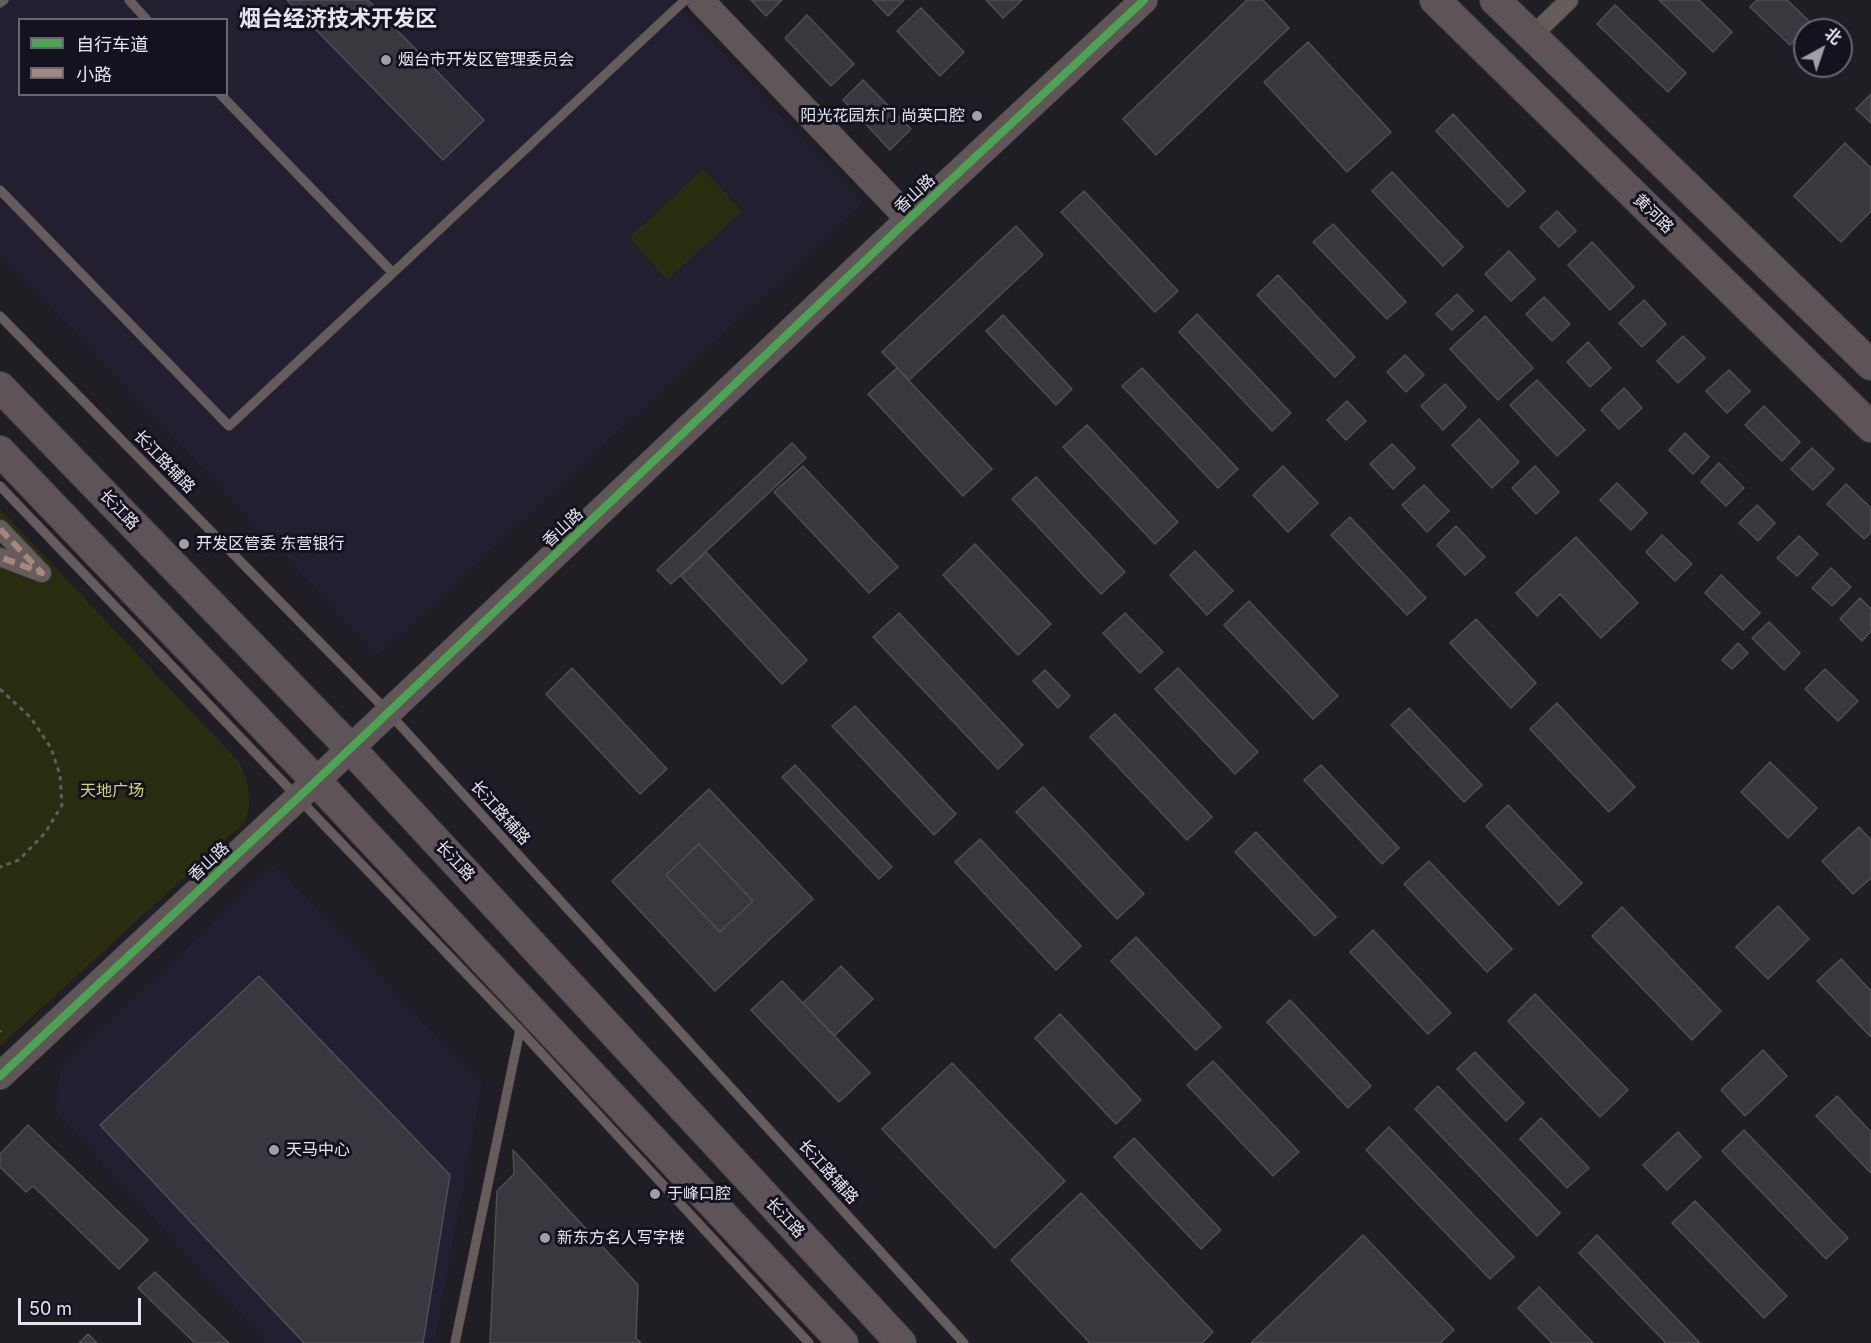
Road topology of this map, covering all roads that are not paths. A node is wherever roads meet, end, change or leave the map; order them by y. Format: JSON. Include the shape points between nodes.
{"nodes":[{"id":1,"x":3,"y":0,"type":"edge"},
{"id":2,"x":129,"y":0,"type":"edge"},
{"id":3,"x":685,"y":0,"type":"edge"},
{"id":4,"x":700,"y":0,"type":"edge"},
{"id":5,"x":1144,"y":0,"type":"edge"},
{"id":6,"x":1435,"y":0,"type":"edge"},
{"id":7,"x":1495,"y":0,"type":"edge"},
{"id":8,"x":1569,"y":0,"type":"edge"},
{"id":9,"x":0,"y":3,"type":"edge"},
{"id":10,"x":145,"y":18,"type":"edge"},
{"id":11,"x":1532,"y":36,"type":"junction"},
{"id":12,"x":222,"y":96,"type":"edge"},
{"id":13,"x":0,"y":190,"type":"edge"},
{"id":14,"x":909,"y":219,"type":"junction"},
{"id":15,"x":393,"y":273,"type":"junction"},
{"id":16,"x":0,"y":316,"type":"edge"},
{"id":17,"x":1871,"y":365,"type":"edge"},
{"id":18,"x":0,"y":387,"type":"edge"},
{"id":19,"x":1871,"y":427,"type":"edge"},
{"id":20,"x":0,"y":451,"type":"edge"},
{"id":21,"x":0,"y":486,"type":"edge"},
{"id":22,"x":0,"y":529,"type":"edge"},
{"id":23,"x":0,"y":557,"type":"edge"},
{"id":24,"x":388,"y":712,"type":"junction"},
{"id":25,"x":351,"y":749,"type":"junction"},
{"id":26,"x":307,"y":789,"type":"junction"},
{"id":27,"x":520,"y":1030,"type":"junction"},
{"id":28,"x":0,"y":1076,"type":"edge"},
{"id":29,"x":455,"y":1343,"type":"edge"},
{"id":30,"x":809,"y":1343,"type":"edge"},
{"id":31,"x":843,"y":1343,"type":"edge"},
{"id":32,"x":901,"y":1343,"type":"edge"},
{"id":33,"x":964,"y":1343,"type":"edge"}],
"edges":[{"from":1,"to":9,"type":"lane"},
{"from":2,"to":10,"type":"lane"},
{"from":3,"to":15,"type":"lane"},
{"from":4,"to":14,"type":"street"},
{"from":5,"to":14,"type":"street","name":"香山路"},
{"from":6,"to":19,"type":"main road","name":"黄河路"},
{"from":7,"to":11,"type":"main road"},
{"from":8,"to":11,"type":"street"},
{"from":11,"to":17,"type":"main road"},
{"from":12,"to":15,"type":"lane"},
{"from":13,"to":15,"type":"lane","via":[[229,426]]},
{"from":14,"to":24,"type":"street","name":"香山路"},
{"from":16,"to":24,"type":"lane","name":"长江路辅路"},
{"from":18,"to":25,"type":"main road","name":"长江路"},
{"from":20,"to":26,"type":"main road"},
{"from":21,"to":26,"type":"lane"},
{"from":22,"to":23,"type":"street","via":[[42,573]]},
{"from":24,"to":25,"type":"street","name":"香山路"},
{"from":24,"to":33,"type":"lane","name":"长江路辅路"},
{"from":25,"to":26,"type":"street","name":"香山路"},
{"from":25,"to":32,"type":"main road","name":"长江路"},
{"from":26,"to":27,"type":"lane"},
{"from":26,"to":28,"type":"street","name":"香山路"},
{"from":26,"to":31,"type":"main road"},
{"from":27,"to":29,"type":"lane"},
{"from":27,"to":30,"type":"lane"}]}
